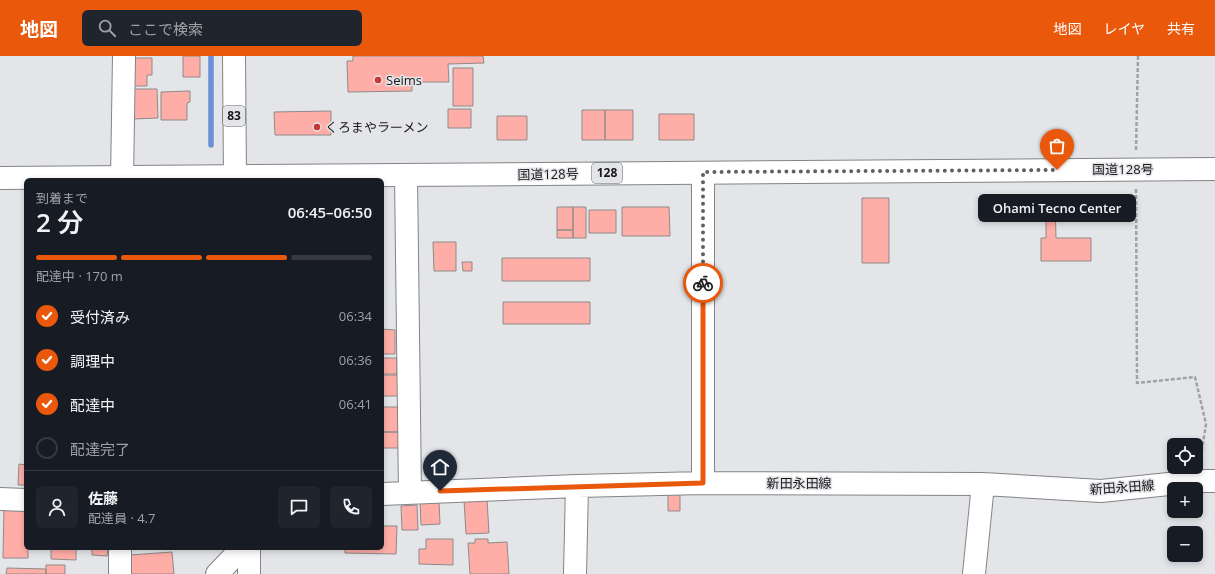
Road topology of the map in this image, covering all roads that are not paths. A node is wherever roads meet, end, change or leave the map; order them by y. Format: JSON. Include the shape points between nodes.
{"nodes":[{"id":1,"x":124,"y":56,"type":"edge"},
{"id":2,"x":234,"y":56,"type":"edge"},
{"id":3,"x":1215,"y":169,"type":"edge"},
{"id":4,"x":703,"y":172,"type":"junction"},
{"id":5,"x":406,"y":175,"type":"junction"},
{"id":6,"x":0,"y":178,"type":"edge"},
{"id":7,"x":24,"y":178,"type":"edge"},
{"id":8,"x":122,"y":178,"type":"edge"},
{"id":9,"x":235,"y":178,"type":"edge"},
{"id":10,"x":1206,"y":481,"type":"edge"},
{"id":11,"x":703,"y":483,"type":"junction"},
{"id":12,"x":983,"y":484,"type":"junction"},
{"id":13,"x":577,"y":486,"type":"junction"},
{"id":14,"x":410,"y":493,"type":"junction"},
{"id":15,"x":384,"y":494,"type":"edge"},
{"id":16,"x":0,"y":500,"type":"edge"},
{"id":17,"x":24,"y":500,"type":"edge"},
{"id":18,"x":120,"y":550,"type":"edge"},
{"id":19,"x":240,"y":550,"type":"edge"},
{"id":20,"x":249,"y":550,"type":"edge"},
{"id":21,"x":120,"y":574,"type":"edge"},
{"id":22,"x":217,"y":574,"type":"edge"},
{"id":23,"x":250,"y":574,"type":"edge"},
{"id":24,"x":575,"y":574,"type":"edge"},
{"id":25,"x":974,"y":574,"type":"edge"}],
"edges":[{"from":1,"to":8,"type":"main road"},
{"from":2,"to":9,"type":"main road","number":"83"},
{"from":3,"to":4,"type":"main road","name":"国道128号","number":"128"},
{"from":4,"to":5,"type":"main road","name":"国道128号","number":"128"},
{"from":4,"to":11,"type":"main road"},
{"from":5,"to":9,"type":"main road","name":"国道128号","number":"128"},
{"from":5,"to":14,"type":"main road"},
{"from":6,"to":7,"type":"main road","name":"国道128号","number":"128"},
{"from":10,"to":12,"type":"main road","name":"新田永田線","via":[[1101,491]]},
{"from":11,"to":12,"type":"main road","name":"新田永田線"},
{"from":11,"to":13,"type":"main road","name":"新田永田線"},
{"from":12,"to":25,"type":"main road"},
{"from":13,"to":14,"type":"main road","name":"新田永田線"},
{"from":13,"to":24,"type":"main road"},
{"from":14,"to":15,"type":"main road","name":"新田永田線"},
{"from":16,"to":17,"type":"main road"},
{"from":18,"to":21,"type":"main road"},
{"from":19,"to":22,"type":"main road"},
{"from":20,"to":23,"type":"main road"}]}
